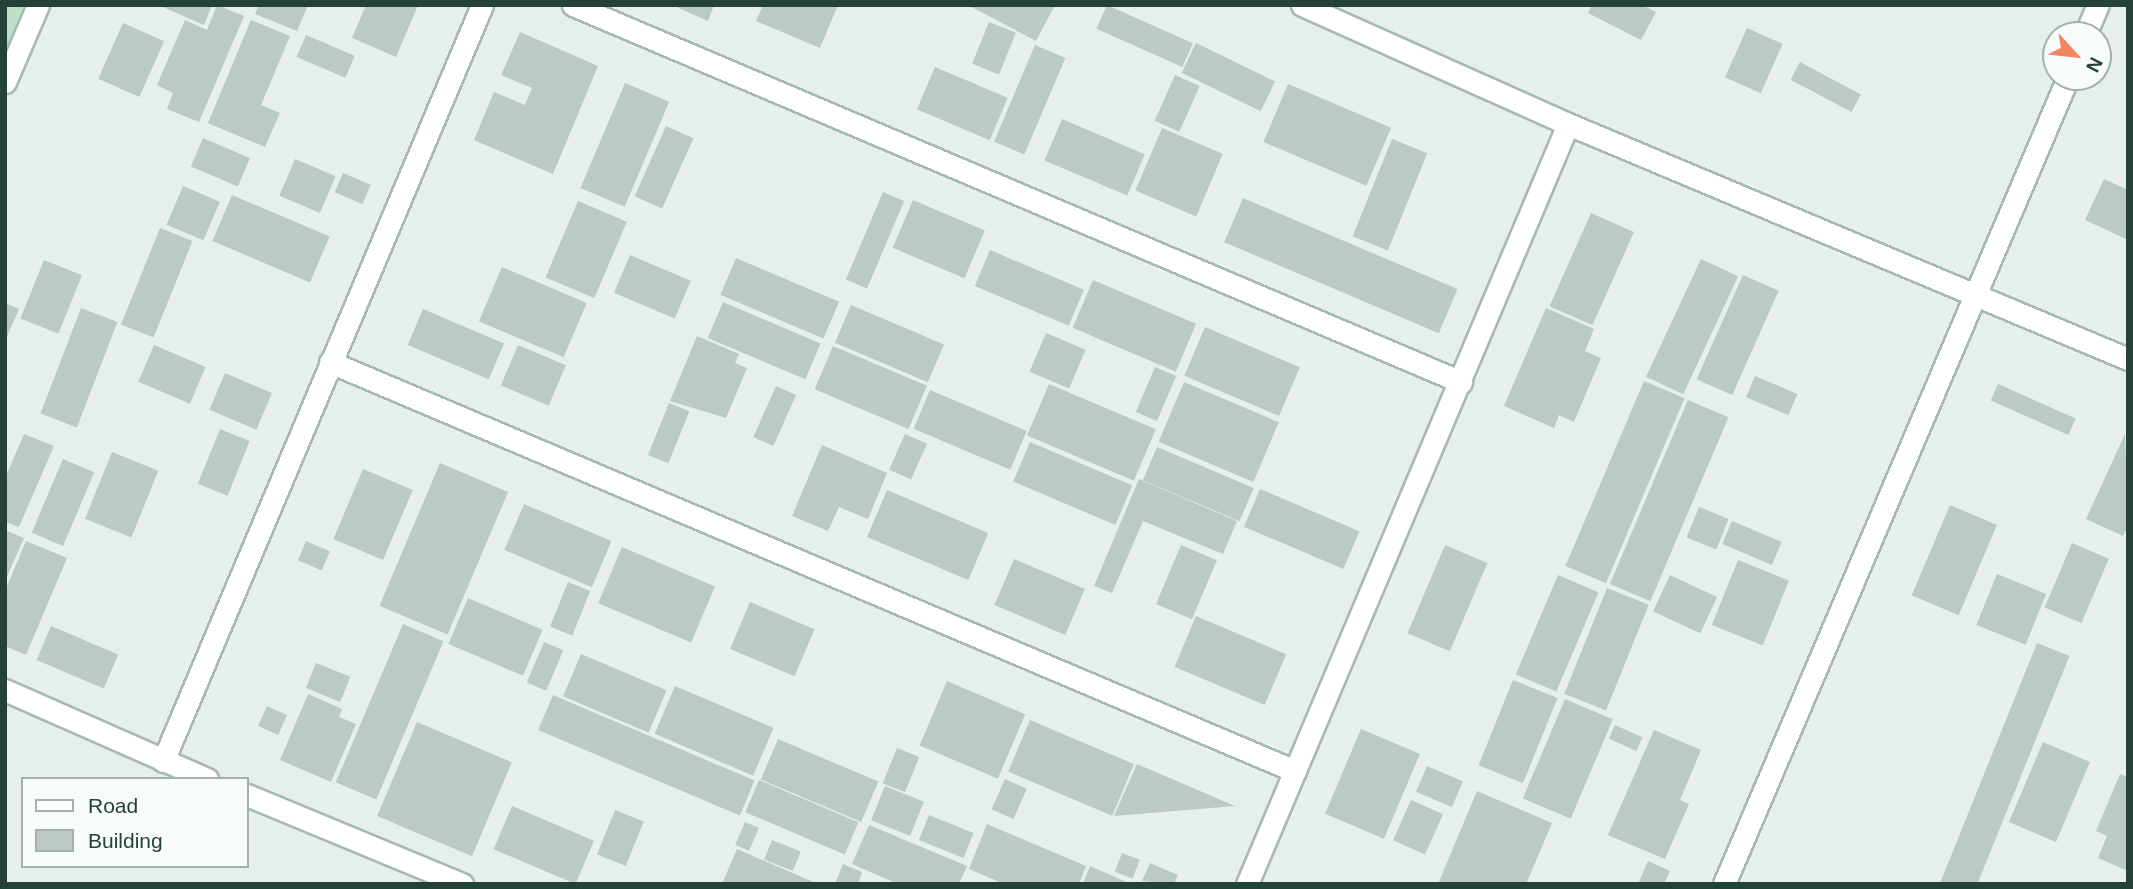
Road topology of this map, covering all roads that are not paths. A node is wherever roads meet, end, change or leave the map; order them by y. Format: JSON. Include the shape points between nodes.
{"nodes":[{"id":1,"x":38,"y":5,"type":"edge"},
{"id":2,"x":482,"y":5,"type":"edge"},
{"id":3,"x":573,"y":5,"type":"edge"},
{"id":4,"x":1302,"y":5,"type":"edge"},
{"id":5,"x":1341,"y":13,"type":"edge"},
{"id":6,"x":5,"y":82,"type":"edge"},
{"id":7,"x":2062,"y":91,"type":"edge"},
{"id":8,"x":1568,"y":124,"type":"junction"},
{"id":9,"x":1979,"y":292,"type":"junction"},
{"id":10,"x":2128,"y":359,"type":"edge"},
{"id":11,"x":330,"y":362,"type":"junction"},
{"id":12,"x":1461,"y":382,"type":"junction"},
{"id":13,"x":5,"y":690,"type":"edge"},
{"id":14,"x":163,"y":761,"type":"junction"},
{"id":15,"x":1295,"y":771,"type":"junction"},
{"id":16,"x":202,"y":777,"type":"edge"},
{"id":17,"x":248,"y":795,"type":"edge"},
{"id":18,"x":462,"y":884,"type":"edge"},
{"id":19,"x":1247,"y":884,"type":"edge"},
{"id":20,"x":1724,"y":884,"type":"edge"}],
"edges":[{"from":1,"to":6,"type":"street"},
{"from":2,"to":11,"type":"street"},
{"from":3,"to":12,"type":"street"},
{"from":4,"to":5,"type":"street"},
{"from":5,"to":8,"type":"street"},
{"from":7,"to":9,"type":"street"},
{"from":8,"to":9,"type":"street"},
{"from":8,"to":12,"type":"street"},
{"from":9,"to":10,"type":"street"},
{"from":9,"to":20,"type":"street"},
{"from":11,"to":14,"type":"street"},
{"from":11,"to":15,"type":"street"},
{"from":12,"to":15,"type":"street"},
{"from":13,"to":14,"type":"street"},
{"from":14,"to":16,"type":"street"},
{"from":15,"to":19,"type":"street"},
{"from":17,"to":18,"type":"street"}]}
